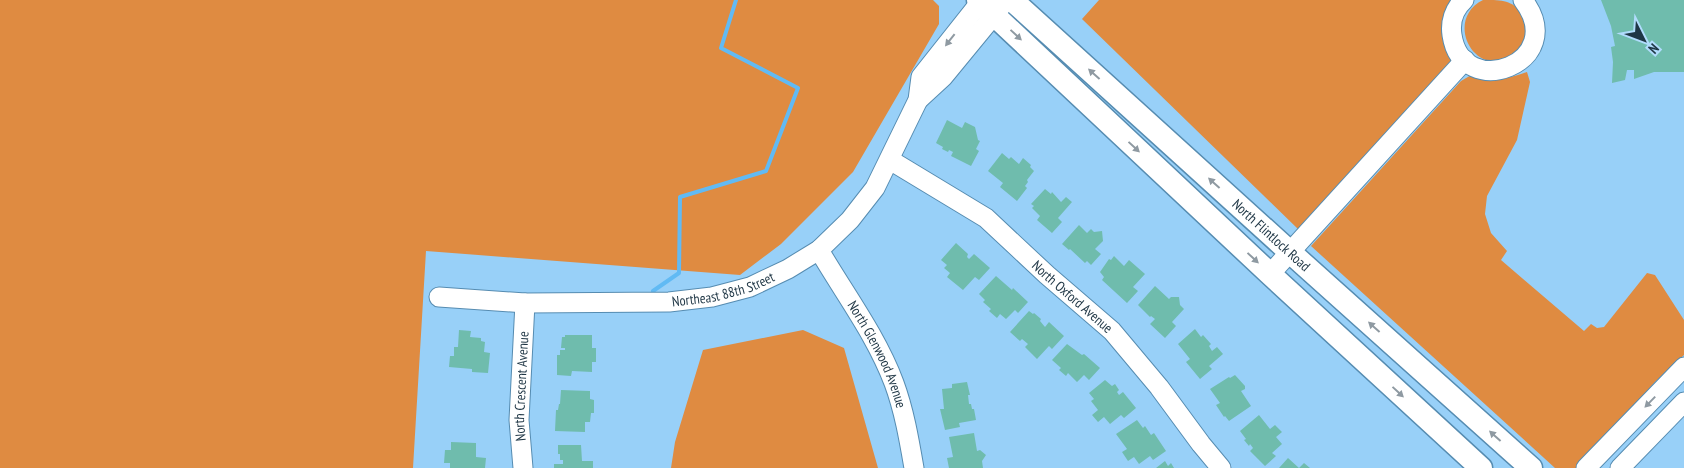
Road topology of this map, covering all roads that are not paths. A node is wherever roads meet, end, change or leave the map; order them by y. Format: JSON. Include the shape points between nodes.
{"nodes":[{"id":1,"x":1012,"y":0,"type":"edge"},
{"id":2,"x":1464,"y":0,"type":"edge"},
{"id":3,"x":1523,"y":0,"type":"edge"},
{"id":4,"x":988,"y":3,"type":"edge"},
{"id":5,"x":1465,"y":60,"type":"junction"},
{"id":6,"x":890,"y":160,"type":"junction"},
{"id":7,"x":819,"y":250,"type":"junction"},
{"id":8,"x":1291,"y":254,"type":"junction"},
{"id":9,"x":1270,"y":274,"type":"junction"},
{"id":10,"x":439,"y":297,"type":"dead end"},
{"id":11,"x":525,"y":303,"type":"junction"},
{"id":12,"x":1684,"y":367,"type":"edge"},
{"id":13,"x":1684,"y":402,"type":"edge"},
{"id":14,"x":523,"y":468,"type":"edge"},
{"id":15,"x":914,"y":468,"type":"edge"},
{"id":16,"x":1221,"y":468,"type":"edge"},
{"id":17,"x":1481,"y":468,"type":"edge"},
{"id":18,"x":1531,"y":468,"type":"edge"},
{"id":19,"x":1586,"y":468,"type":"edge"},
{"id":20,"x":1620,"y":468,"type":"edge"}],
"edges":[{"from":8,"to":1,"type":"main road","name":"North Flintlock Road","one_way":true},
{"from":2,"to":5,"type":"street","via":[[1454,15],[1451,28],[1453,42]]},
{"from":3,"to":5,"type":"street","via":[[1534,23],[1534,36],[1525,56],[1509,68],[1496,71],[1482,70]]},
{"from":4,"to":6,"type":"street","name":"Northeast 88th Street","via":[[921,77],[918,100]]},
{"from":4,"to":9,"type":"main road","name":"North Flintlock Road","one_way":true},
{"from":5,"to":8,"type":"street"},
{"from":6,"to":7,"type":"street","name":"Northeast 88th Street","via":[[875,188],[850,220]]},
{"from":6,"to":16,"type":"street","name":"North Oxford Avenue","via":[[986,218],[1112,331]]},
{"from":7,"to":11,"type":"street","name":"Northeast 88th Street","via":[[788,270],[750,287],[712,297],[669,302]]},
{"from":7,"to":15,"type":"street","name":"North Glenwood Avenue","via":[[894,382],[904,413]]},
{"from":8,"to":9,"type":"street"},
{"from":18,"to":8,"type":"main road","name":"North Flintlock Road","one_way":true},
{"from":9,"to":17,"type":"main road","name":"North Flintlock Road","one_way":true},
{"from":10,"to":11,"type":"street","name":"Northeast 88th Street"},
{"from":11,"to":14,"type":"street","name":"North Crescent Avenue","via":[[519,420]]},
{"from":12,"to":19,"type":"street","one_way":true},
{"from":13,"to":20,"type":"street"}]}
